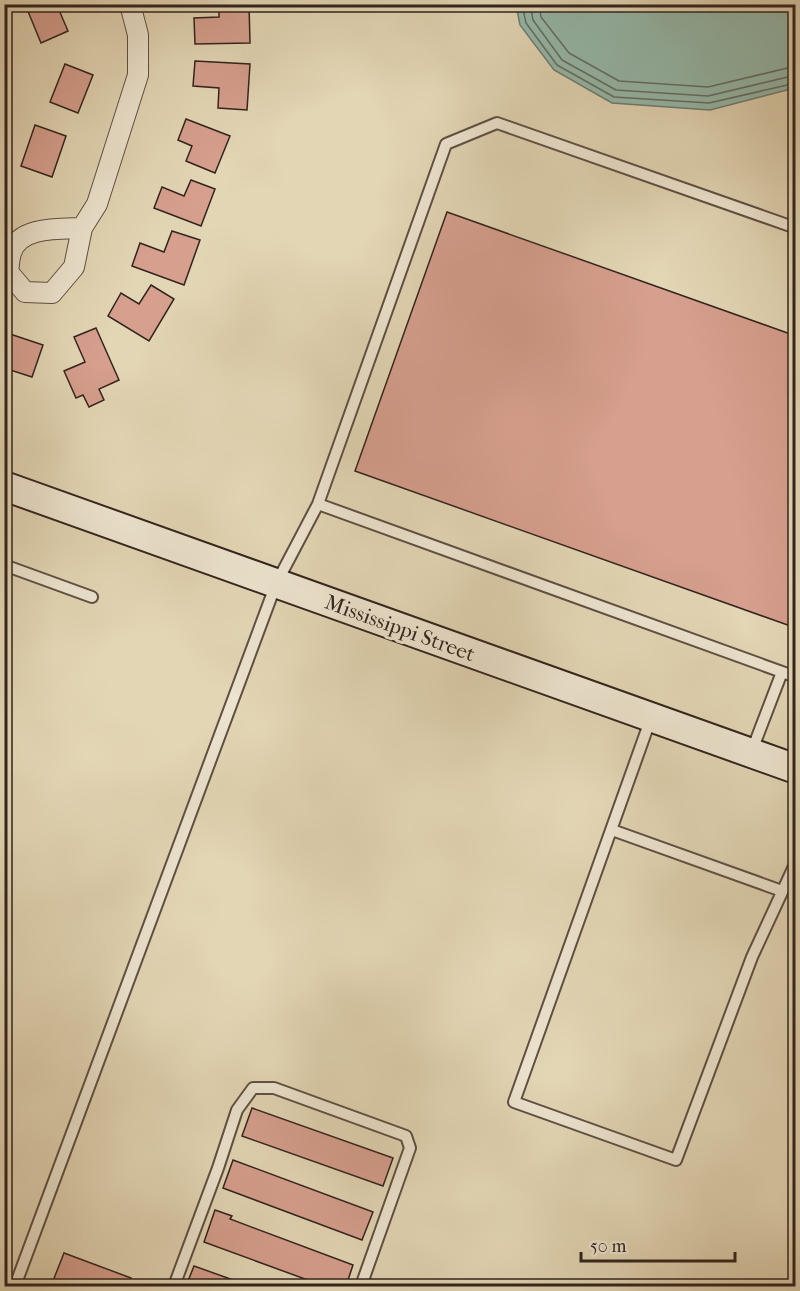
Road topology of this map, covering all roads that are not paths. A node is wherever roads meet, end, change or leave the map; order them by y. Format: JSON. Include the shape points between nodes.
{"nodes":[{"id":1,"x":130,"y":4,"type":"edge"},
{"id":2,"x":82,"y":228,"type":"dead end"},
{"id":3,"x":795,"y":228,"type":"edge"},
{"id":4,"x":4,"y":486,"type":"edge"},
{"id":5,"x":318,"y":504,"type":"junction"},
{"id":6,"x":4,"y":565,"type":"edge"},
{"id":7,"x":276,"y":584,"type":"junction"},
{"id":8,"x":92,"y":597,"type":"dead end"},
{"id":9,"x":782,"y":672,"type":"junction"},
{"id":10,"x":795,"y":677,"type":"edge"},
{"id":11,"x":651,"y":717,"type":"junction"},
{"id":12,"x":750,"y":753,"type":"junction"},
{"id":13,"x":795,"y":769,"type":"edge"},
{"id":14,"x":612,"y":830,"type":"junction"},
{"id":15,"x":795,"y":862,"type":"edge"},
{"id":16,"x":782,"y":891,"type":"junction"},
{"id":17,"x":15,"y":1287,"type":"edge"},
{"id":18,"x":174,"y":1287,"type":"edge"},
{"id":19,"x":361,"y":1287,"type":"edge"}],
"edges":[{"from":1,"to":2,"type":"street","via":[[138,35],[138,75],[97,204]]},
{"from":3,"to":5,"type":"lane","via":[[497,123],[446,144]]},
{"from":4,"to":7,"type":"street","name":"Mississippi Street"},
{"from":5,"to":7,"type":"lane"},
{"from":5,"to":9,"type":"lane"},
{"from":6,"to":8,"type":"lane"},
{"from":7,"to":11,"type":"street","name":"Mississippi Street"},
{"from":7,"to":17,"type":"lane"},
{"from":9,"to":10,"type":"lane"},
{"from":9,"to":12,"type":"lane"},
{"from":11,"to":12,"type":"street","name":"Mississippi Street"},
{"from":11,"to":14,"type":"lane"},
{"from":12,"to":13,"type":"street","name":"Mississippi Street"},
{"from":14,"to":16,"type":"lane"},
{"from":14,"to":16,"type":"lane","via":[[514,1102],[676,1160],[752,957]]},
{"from":15,"to":16,"type":"lane"},
{"from":18,"to":19,"type":"lane","via":[[237,1110],[253,1088],[274,1088],[406,1136],[410,1148]]}]}
